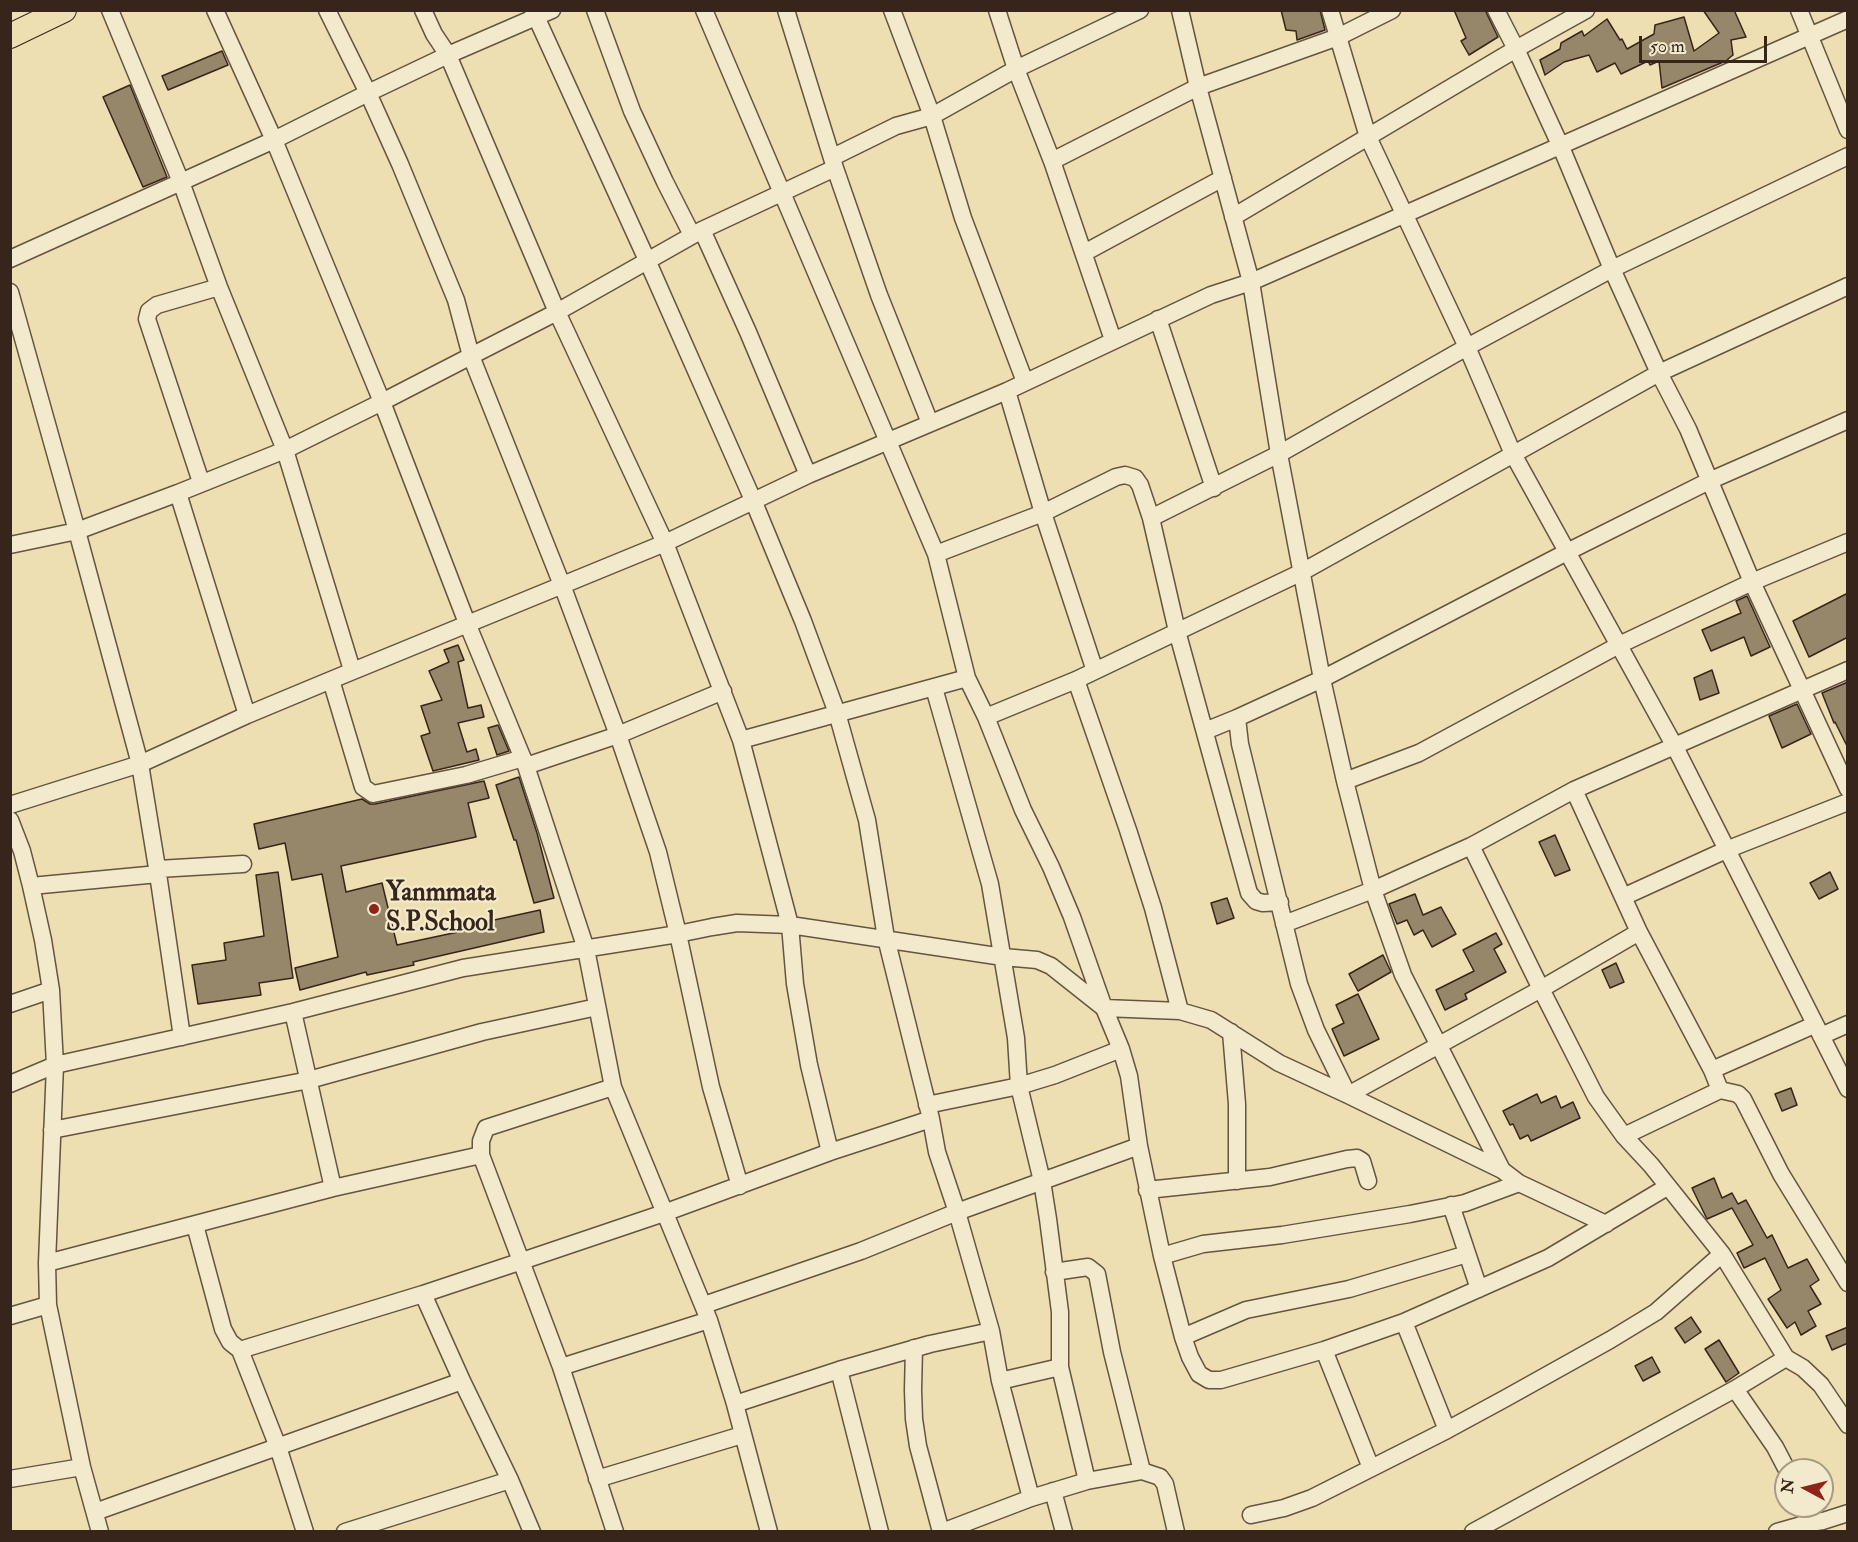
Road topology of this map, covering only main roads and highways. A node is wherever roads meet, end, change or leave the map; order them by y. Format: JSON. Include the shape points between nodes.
{"nodes":[{"id":1,"x":64,"y":10,"type":"edge"},
{"id":2,"x":10,"y":36,"type":"edge"}],
"edges":[{"from":1,"to":2,"type":"highway"}]}
